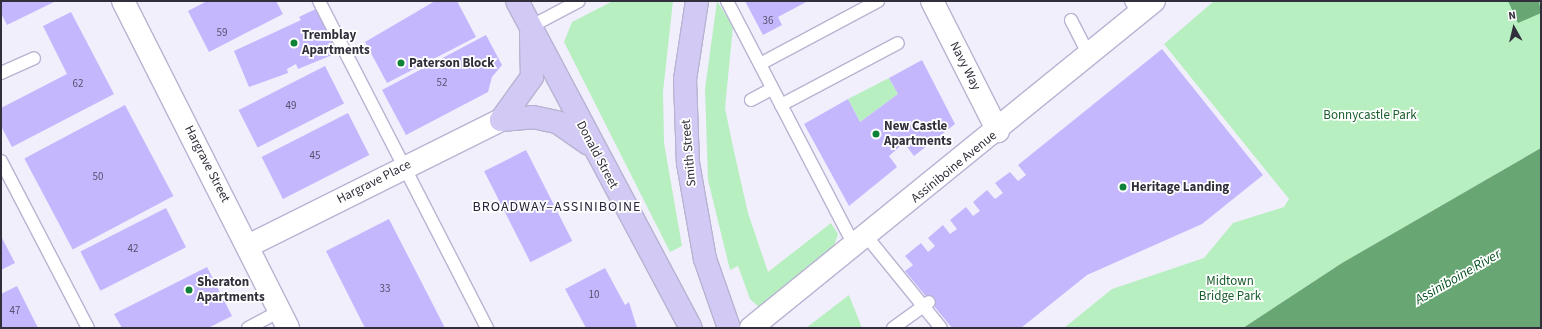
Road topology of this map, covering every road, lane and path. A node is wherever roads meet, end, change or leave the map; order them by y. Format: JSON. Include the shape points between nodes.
{"nodes":[{"id":1,"x":123,"y":1,"type":"edge"},
{"id":2,"x":319,"y":1,"type":"edge"},
{"id":3,"x":518,"y":1,"type":"edge"},
{"id":4,"x":579,"y":1,"type":"edge"},
{"id":5,"x":697,"y":1,"type":"edge"},
{"id":6,"x":728,"y":1,"type":"edge"},
{"id":7,"x":932,"y":1,"type":"edge"},
{"id":8,"x":878,"y":2,"type":"edge"},
{"id":9,"x":1141,"y":5,"type":"edge"},
{"id":10,"x":1070,"y":20,"type":"dead end"},
{"id":11,"x":530,"y":26,"type":"junction"},
{"id":12,"x":898,"y":43,"type":"dead end"},
{"id":13,"x":1089,"y":55,"type":"junction"},
{"id":14,"x":34,"y":58,"type":"dead end"},
{"id":15,"x":760,"y":64,"type":"junction"},
{"id":16,"x":1,"y":74,"type":"edge"},
{"id":17,"x":772,"y":89,"type":"junction"},
{"id":18,"x":751,"y":100,"type":"dead end"},
{"id":19,"x":781,"y":105,"type":"junction"},
{"id":20,"x":501,"y":120,"type":"junction"},
{"id":21,"x":998,"y":131,"type":"junction"},
{"id":22,"x":594,"y":149,"type":"junction"},
{"id":23,"x":1,"y":161,"type":"edge"},
{"id":24,"x":404,"y":167,"type":"junction"},
{"id":25,"x":861,"y":242,"type":"junction"},
{"id":26,"x":248,"y":246,"type":"junction"},
{"id":27,"x":927,"y":304,"type":"junction"},
{"id":28,"x":284,"y":320,"type":"edge"},
{"id":29,"x":689,"y":324,"type":"edge"},
{"id":30,"x":88,"y":328,"type":"edge"},
{"id":31,"x":248,"y":328,"type":"edge"},
{"id":32,"x":487,"y":328,"type":"edge"},
{"id":33,"x":729,"y":328,"type":"edge"},
{"id":34,"x":751,"y":328,"type":"edge"},
{"id":35,"x":893,"y":328,"type":"edge"},
{"id":36,"x":941,"y":328,"type":"edge"}],
"edges":[{"from":1,"to":26,"type":"street","name":"Hargrave Street"},
{"from":2,"to":24,"type":"lane"},
{"from":3,"to":11,"type":"main road","name":"Donald Street"},
{"from":4,"to":11,"type":"lane"},
{"from":5,"to":33,"type":"main road","name":"Smith Street","via":[[685,80],[688,163],[705,258]]},
{"from":6,"to":15,"type":"lane"},
{"from":7,"to":21,"type":"street","name":"Navy Way"},
{"from":8,"to":15,"type":"lane"},
{"from":9,"to":13,"type":"street","name":"Assiniboine Avenue"},
{"from":10,"to":13,"type":"lane"},
{"from":11,"to":20,"type":"main road","via":[[532,77]]},
{"from":11,"to":22,"type":"main road","name":"Donald Street"},
{"from":12,"to":19,"type":"lane"},
{"from":13,"to":21,"type":"street","name":"Assiniboine Avenue"},
{"from":14,"to":16,"type":"lane"},
{"from":15,"to":17,"type":"lane"},
{"from":17,"to":18,"type":"lane"},
{"from":17,"to":19,"type":"lane"},
{"from":19,"to":25,"type":"lane"},
{"from":20,"to":22,"type":"main road","via":[[533,117],[557,122]]},
{"from":20,"to":24,"type":"street","name":"Hargrave Place"},
{"from":21,"to":25,"type":"street","name":"Assiniboine Avenue"},
{"from":22,"to":29,"type":"main road","name":"Donald Street"},
{"from":23,"to":30,"type":"lane"},
{"from":24,"to":26,"type":"street","name":"Hargrave Place"},
{"from":24,"to":32,"type":"lane"},
{"from":25,"to":27,"type":"lane"},
{"from":25,"to":34,"type":"street","name":"Assiniboine Avenue"},
{"from":26,"to":28,"type":"street","name":"Hargrave Street"},
{"from":27,"to":35,"type":"lane"},
{"from":27,"to":36,"type":"lane"},
{"from":28,"to":31,"type":"lane"}]}
